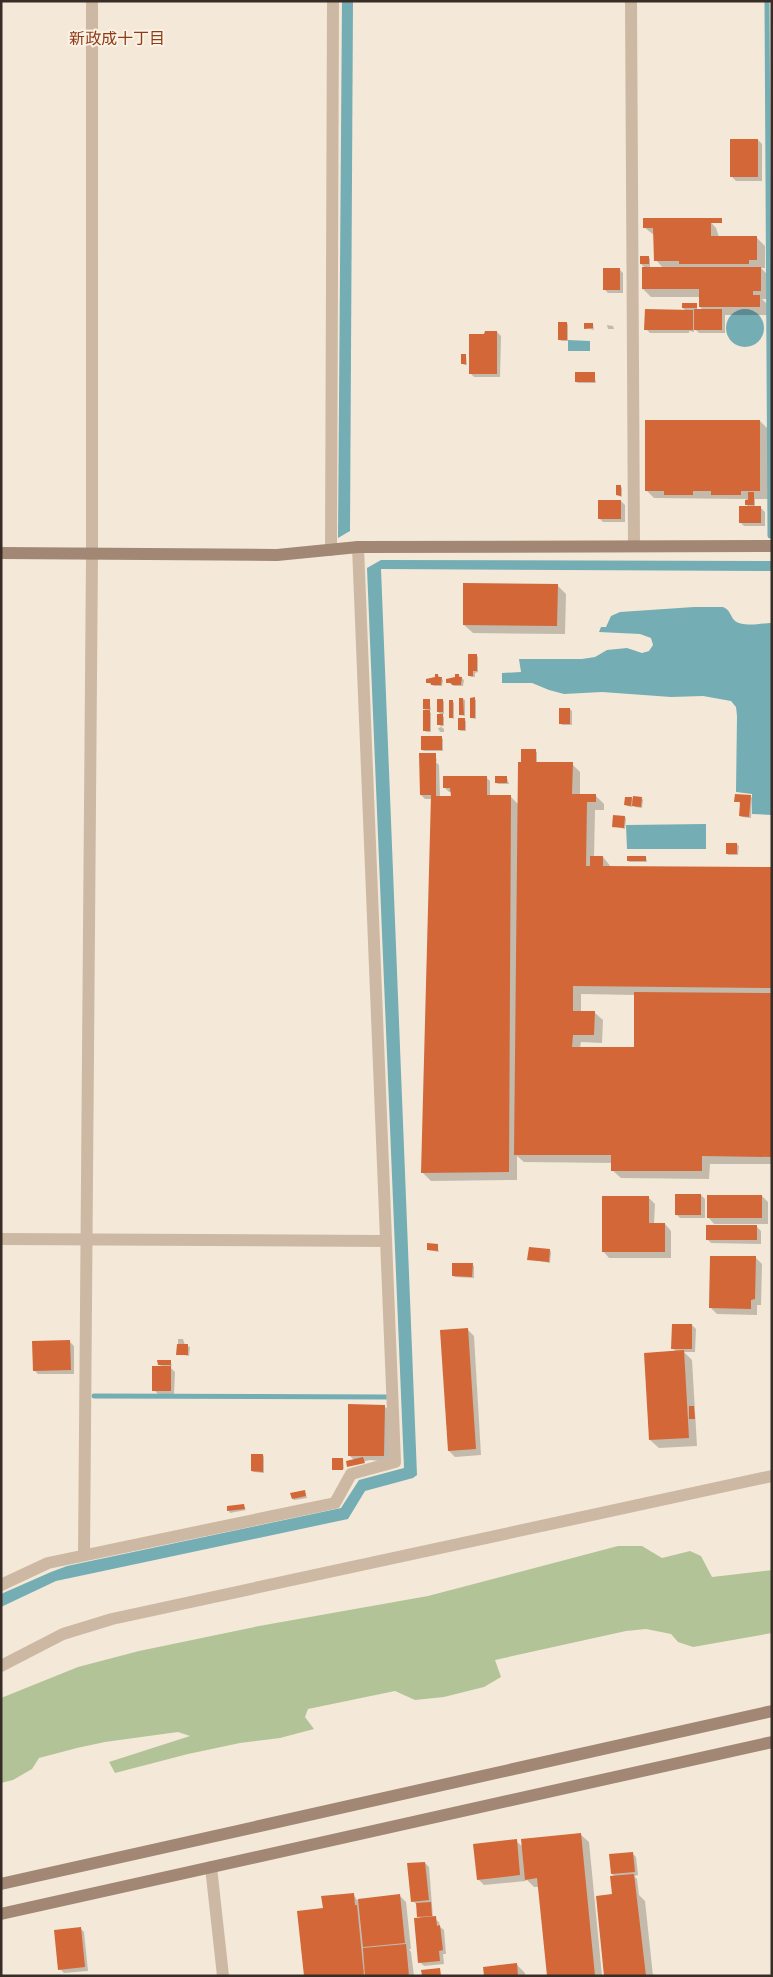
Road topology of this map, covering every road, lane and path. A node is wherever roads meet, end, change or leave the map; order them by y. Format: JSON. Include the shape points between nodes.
{"nodes":[{"id":1,"x":92,"y":1,"type":"edge"},
{"id":2,"x":333,"y":1,"type":"edge"},
{"id":3,"x":631,"y":1,"type":"edge"},
{"id":4,"x":634,"y":546,"type":"junction"},
{"id":5,"x":772,"y":546,"type":"edge"},
{"id":6,"x":358,"y":547,"type":"junction"},
{"id":7,"x":331,"y":550,"type":"junction"},
{"id":8,"x":1,"y":553,"type":"edge"},
{"id":9,"x":92,"y":554,"type":"junction"},
{"id":10,"x":1,"y":1238,"type":"edge"},
{"id":11,"x":86,"y":1239,"type":"junction"},
{"id":12,"x":386,"y":1241,"type":"junction"},
{"id":13,"x":772,"y":1476,"type":"edge"},
{"id":14,"x":84,"y":1555,"type":"junction"},
{"id":15,"x":1,"y":1585,"type":"edge"},
{"id":16,"x":1,"y":1666,"type":"edge"},
{"id":17,"x":772,"y":1711,"type":"edge"},
{"id":18,"x":772,"y":1742,"type":"edge"},
{"id":19,"x":211,"y":1867,"type":"junction"},
{"id":20,"x":1,"y":1884,"type":"edge"},
{"id":21,"x":1,"y":1914,"type":"edge"},
{"id":22,"x":223,"y":1976,"type":"edge"}],
"edges":[{"from":1,"to":9,"type":"street"},
{"from":2,"to":7,"type":"street"},
{"from":3,"to":4,"type":"street"},
{"from":4,"to":5,"type":"street"},
{"from":4,"to":6,"type":"street"},
{"from":6,"to":7,"type":"street"},
{"from":6,"to":12,"type":"street"},
{"from":7,"to":9,"type":"street","via":[[277,555]]},
{"from":8,"to":9,"type":"street"},
{"from":9,"to":11,"type":"street"},
{"from":10,"to":11,"type":"street"},
{"from":11,"to":12,"type":"street"},
{"from":11,"to":14,"type":"street"},
{"from":12,"to":14,"type":"street","via":[[395,1462],[352,1474],[335,1503]]},
{"from":13,"to":16,"type":"street","via":[[112,1619],[63,1634]]},
{"from":14,"to":15,"type":"street","via":[[48,1563]]},
{"from":17,"to":20,"type":"street"},
{"from":18,"to":19,"type":"street"},
{"from":19,"to":21,"type":"street"},
{"from":19,"to":22,"type":"street"}]}
